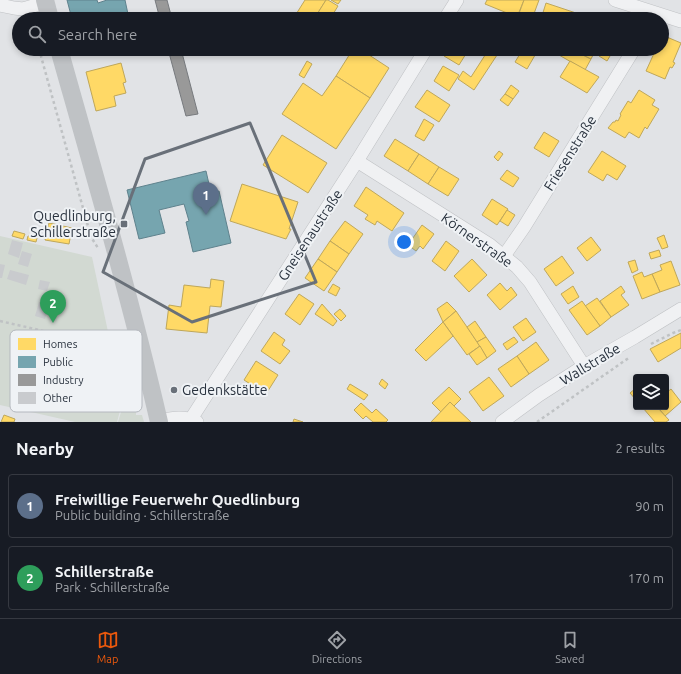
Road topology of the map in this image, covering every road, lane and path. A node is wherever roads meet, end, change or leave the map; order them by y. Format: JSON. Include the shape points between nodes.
{"nodes":[{"id":1,"x":457,"y":0,"type":"edge"},
{"id":2,"x":615,"y":0,"type":"edge"},
{"id":3,"x":45,"y":1,"type":"edge"},
{"id":4,"x":0,"y":6,"type":"edge"},
{"id":5,"x":48,"y":12,"type":"edge"},
{"id":6,"x":449,"y":12,"type":"edge"},
{"id":7,"x":644,"y":12,"type":"edge"},
{"id":8,"x":669,"y":19,"type":"edge"},
{"id":9,"x":681,"y":21,"type":"edge"},
{"id":10,"x":61,"y":56,"type":"edge"},
{"id":11,"x":422,"y":56,"type":"edge"},
{"id":12,"x":630,"y":56,"type":"edge"},
{"id":13,"x":357,"y":161,"type":"junction"},
{"id":14,"x":504,"y":256,"type":"junction"},
{"id":15,"x":681,"y":309,"type":"edge"},
{"id":16,"x":0,"y":321,"type":"edge"},
{"id":17,"x":38,"y":330,"type":"edge"},
{"id":18,"x":136,"y":330,"type":"edge"},
{"id":19,"x":681,"y":330,"type":"edge"},
{"id":20,"x":649,"y":346,"type":"dead end"},
{"id":21,"x":142,"y":353,"type":"edge"},
{"id":22,"x":630,"y":356,"type":"dead end"},
{"id":23,"x":584,"y":366,"type":"junction"},
{"id":24,"x":194,"y":421,"type":"edge"},
{"id":25,"x":159,"y":422,"type":"edge"},
{"id":26,"x":502,"y":422,"type":"edge"},
{"id":27,"x":537,"y":422,"type":"edge"}],
"edges":[{"from":1,"to":6,"type":"street"},
{"from":2,"to":7,"type":"street"},
{"from":3,"to":4,"type":"street","via":[[23,9]]},
{"from":3,"to":5,"type":"main road"},
{"from":8,"to":9,"type":"street"},
{"from":10,"to":18,"type":"main road"},
{"from":11,"to":13,"type":"street","name":"Gneisenaustraße"},
{"from":12,"to":14,"type":"street","name":"Friesenstraße"},
{"from":13,"to":14,"type":"street","name":"Körnerstraße"},
{"from":13,"to":24,"type":"street","name":"Gneisenaustraße"},
{"from":14,"to":23,"type":"street","name":"Körnerstraße","via":[[530,282]]},
{"from":15,"to":23,"type":"street","name":"Wallstraße"},
{"from":16,"to":17,"type":"path"},
{"from":19,"to":20,"type":"path"},
{"from":21,"to":25,"type":"main road"},
{"from":22,"to":27,"type":"path"},
{"from":23,"to":26,"type":"street","name":"Wallstraße"},
{"from":24,"to":25,"type":"street","via":[[180,417]]}]}
